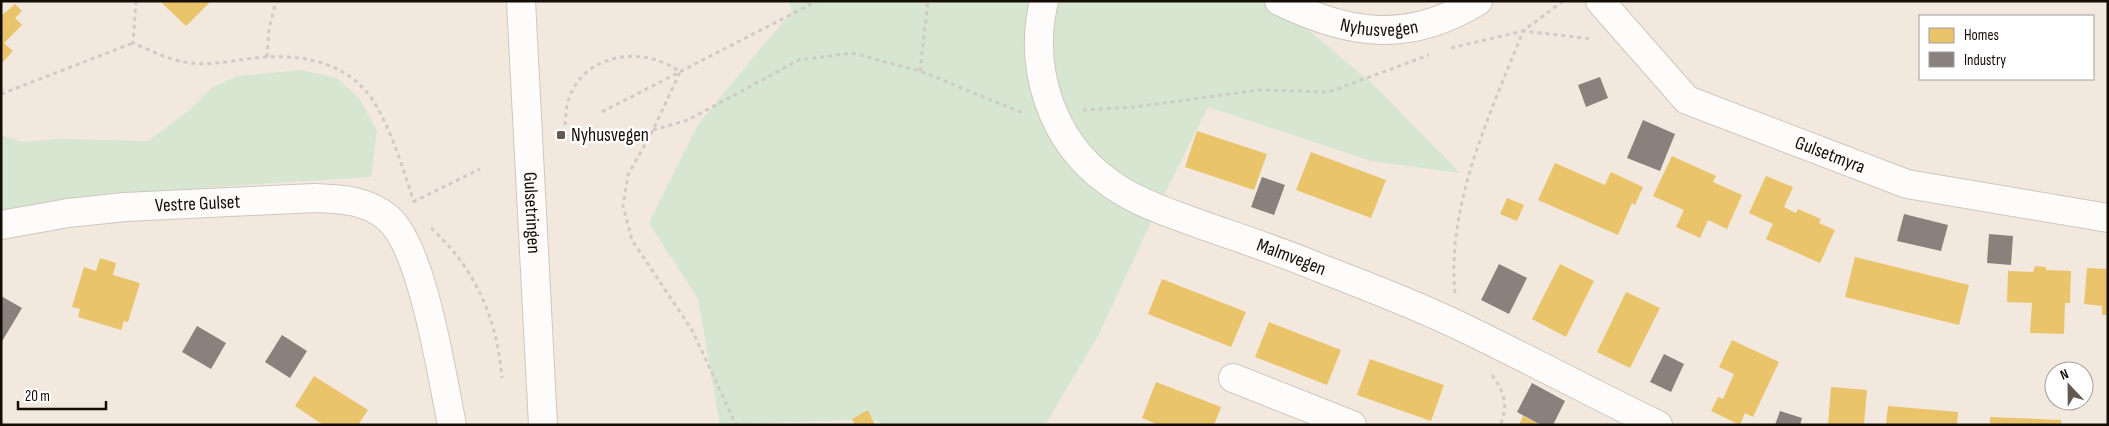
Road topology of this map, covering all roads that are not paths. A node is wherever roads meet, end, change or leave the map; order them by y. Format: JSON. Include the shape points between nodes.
{"nodes":[{"id":1,"x":521,"y":1,"type":"edge"},
{"id":2,"x":1044,"y":1,"type":"edge"},
{"id":3,"x":1279,"y":1,"type":"edge"},
{"id":4,"x":1478,"y":1,"type":"edge"},
{"id":5,"x":1600,"y":1,"type":"edge"},
{"id":6,"x":2108,"y":218,"type":"edge"},
{"id":7,"x":1,"y":225,"type":"edge"},
{"id":8,"x":1233,"y":378,"type":"dead end"},
{"id":9,"x":452,"y":425,"type":"edge"},
{"id":10,"x":543,"y":425,"type":"edge"},
{"id":11,"x":1352,"y":425,"type":"edge"},
{"id":12,"x":1658,"y":425,"type":"edge"}],
"edges":[{"from":1,"to":10,"type":"street","name":"Gulsetringen"},
{"from":2,"to":12,"type":"street","name":"Malmvegen","via":[[1039,22],[1038,55],[1043,86],[1052,112],[1064,136],[1107,182],[1133,198],[1289,255],[1464,328]]},
{"from":3,"to":4,"type":"street","name":"Nyhusvegen","via":[[1312,18],[1379,31],[1411,28],[1442,20]]},
{"from":5,"to":6,"type":"street","name":"Gulsetmyra","via":[[1687,100],[1907,184]]},
{"from":7,"to":9,"type":"street","name":"Vestre Gulset","via":[[125,207],[315,198],[341,199],[374,208],[389,219],[402,238],[417,271]]},
{"from":8,"to":11,"type":"street"}]}
